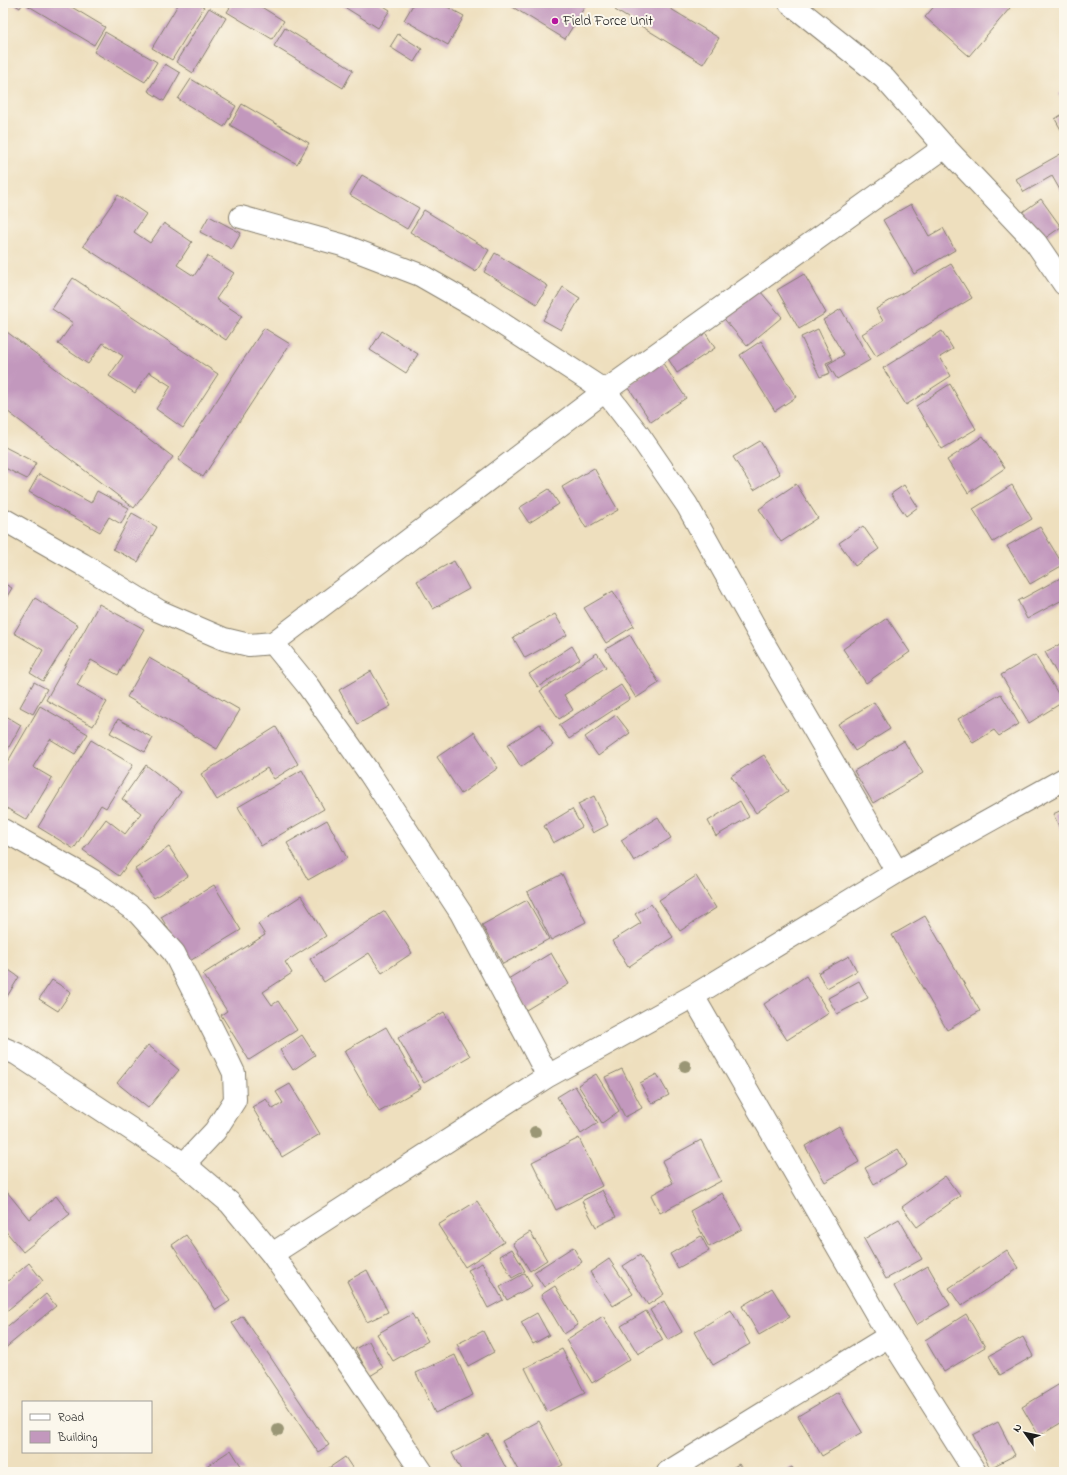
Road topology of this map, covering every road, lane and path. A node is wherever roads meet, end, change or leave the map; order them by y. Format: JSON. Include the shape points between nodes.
{"nodes":[{"id":1,"x":790,"y":3,"type":"edge"},
{"id":2,"x":945,"y":147,"type":"junction"},
{"id":3,"x":241,"y":217,"type":"dead end"},
{"id":4,"x":1064,"y":284,"type":"edge"},
{"id":5,"x":605,"y":391,"type":"junction"},
{"id":6,"x":3,"y":519,"type":"edge"},
{"id":7,"x":273,"y":642,"type":"junction"},
{"id":8,"x":1064,"y":779,"type":"edge"},
{"id":9,"x":3,"y":830,"type":"edge"},
{"id":10,"x":898,"y":872,"type":"junction"},
{"id":11,"x":693,"y":996,"type":"junction"},
{"id":12,"x":3,"y":1048,"type":"edge"},
{"id":13,"x":548,"y":1076,"type":"junction"},
{"id":14,"x":184,"y":1164,"type":"junction"},
{"id":15,"x":272,"y":1254,"type":"junction"},
{"id":16,"x":888,"y":1336,"type":"junction"},
{"id":17,"x":422,"y":1472,"type":"edge"},
{"id":18,"x":668,"y":1472,"type":"edge"},
{"id":19,"x":975,"y":1472,"type":"edge"}],
"edges":[{"from":1,"to":2,"type":"street","via":[[884,78]]},
{"from":2,"to":4,"type":"street","via":[[1036,243]]},
{"from":2,"to":5,"type":"street"},
{"from":3,"to":5,"type":"street","via":[[342,245],[420,275],[481,310]]},
{"from":5,"to":7,"type":"street"},
{"from":5,"to":10,"type":"street","via":[[687,505],[766,647]]},
{"from":6,"to":7,"type":"street","via":[[159,611],[224,639],[250,645]]},
{"from":7,"to":13,"type":"street","via":[[308,686],[370,774],[460,914]]},
{"from":8,"to":10,"type":"street"},
{"from":9,"to":14,"type":"street","via":[[92,880],[138,912],[174,953],[234,1073],[235,1100],[215,1131]]},
{"from":10,"to":11,"type":"street"},
{"from":11,"to":13,"type":"street"},
{"from":11,"to":16,"type":"street"},
{"from":12,"to":14,"type":"street","via":[[17,1054]]},
{"from":13,"to":15,"type":"street"},
{"from":14,"to":15,"type":"street","via":[[230,1203]]},
{"from":15,"to":17,"type":"street"},
{"from":16,"to":18,"type":"street"},
{"from":16,"to":19,"type":"street"}]}
